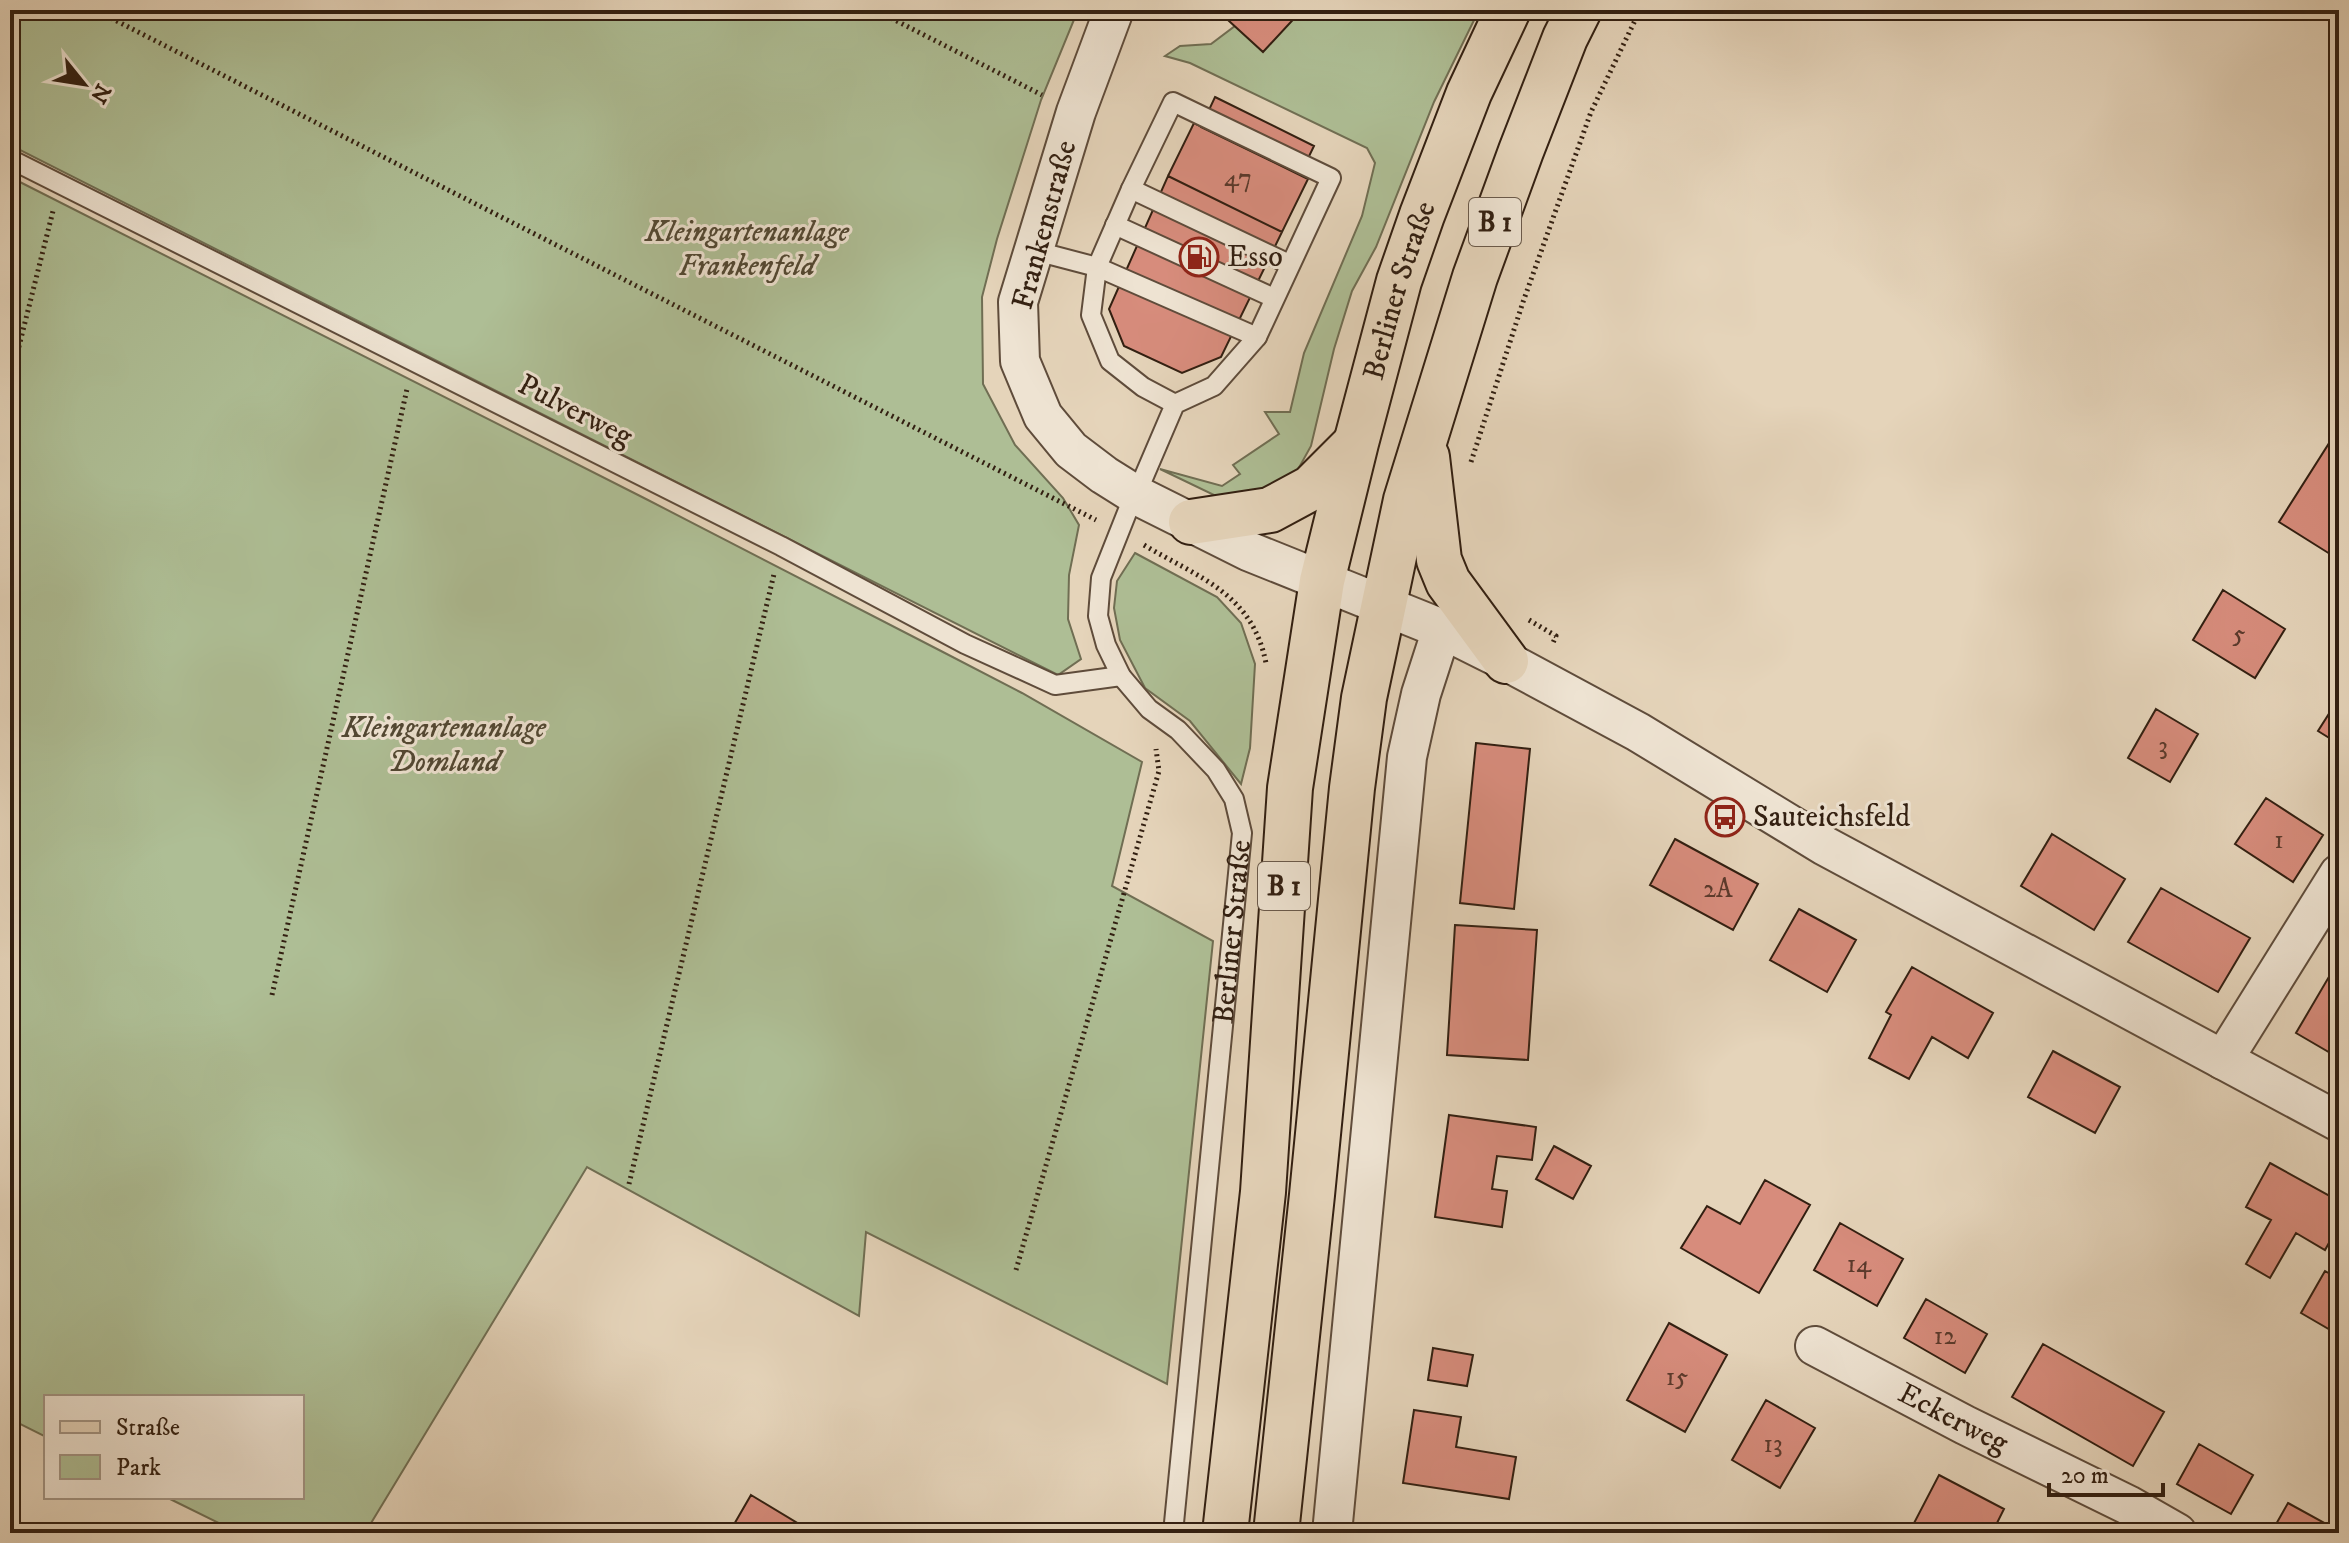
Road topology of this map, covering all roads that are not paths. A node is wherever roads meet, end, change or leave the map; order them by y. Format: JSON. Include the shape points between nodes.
{"nodes":[{"id":1,"x":1114,"y":10,"type":"edge"},
{"id":2,"x":1508,"y":10,"type":"edge"},
{"id":3,"x":1579,"y":10,"type":"edge"},
{"id":4,"x":10,"y":159,"type":"edge"},
{"id":5,"x":1131,"y":189,"type":"junction"},
{"id":6,"x":1115,"y":225,"type":"junction"},
{"id":7,"x":1032,"y":250,"type":"junction"},
{"id":8,"x":1289,"y":264,"type":"junction"},
{"id":9,"x":1097,"y":267,"type":"junction"},
{"id":10,"x":1274,"y":298,"type":"junction"},
{"id":11,"x":1257,"y":337,"type":"junction"},
{"id":12,"x":1175,"y":404,"type":"junction"},
{"id":13,"x":1425,"y":439,"type":"junction"},
{"id":14,"x":1356,"y":443,"type":"junction"},
{"id":15,"x":1136,"y":495,"type":"junction"},
{"id":16,"x":1191,"y":522,"type":"junction"},
{"id":17,"x":1322,"y":581,"type":"junction"},
{"id":18,"x":1384,"y":606,"type":"junction"},
{"id":19,"x":1442,"y":629,"type":"junction"},
{"id":20,"x":1520,"y":669,"type":"junction"},
{"id":21,"x":1121,"y":676,"type":"junction"},
{"id":22,"x":2339,"y":874,"type":"edge"},
{"id":23,"x":2223,"y":1060,"type":"junction"},
{"id":24,"x":2339,"y":1122,"type":"edge"},
{"id":25,"x":1815,"y":1346,"type":"dead end"},
{"id":26,"x":1173,"y":1533,"type":"edge"},
{"id":27,"x":1225,"y":1533,"type":"edge"},
{"id":28,"x":1276,"y":1533,"type":"edge"},
{"id":29,"x":1332,"y":1533,"type":"edge"},
{"id":30,"x":2177,"y":1533,"type":"edge"}],
"edges":[{"from":1,"to":7,"type":"street","name":"Frankenstraße"},
{"from":2,"to":14,"type":"main road","name":"Berliner Straße","number":"B 1","via":[[1422,215]]},
{"from":3,"to":13,"type":"main road","number":"B 1","via":[[1490,235]]},
{"from":4,"to":21,"type":"lane","name":"Pulverweg","via":[[781,546],[965,644],[1055,685]]},
{"from":5,"to":6,"type":"lane"},
{"from":5,"to":8,"type":"lane"},
{"from":5,"to":8,"type":"lane","via":[[1173,102],[1331,178]]},
{"from":6,"to":9,"type":"lane"},
{"from":6,"to":10,"type":"lane"},
{"from":7,"to":9,"type":"lane"},
{"from":7,"to":15,"type":"street","name":"Frankenstraße","via":[[1018,302],[1020,361],[1043,416],[1071,450]]},
{"from":8,"to":10,"type":"lane"},
{"from":9,"to":11,"type":"lane"},
{"from":9,"to":12,"type":"lane","via":[[1091,315],[1110,361]]},
{"from":10,"to":11,"type":"lane"},
{"from":11,"to":12,"type":"lane","via":[[1214,386]]},
{"from":12,"to":15,"type":"lane","name":"Berliner Straße"},
{"from":13,"to":18,"type":"main road","number":"B 1"},
{"from":13,"to":20,"type":"main road","via":[[1439,560],[1448,582]]},
{"from":14,"to":16,"type":"main road","via":[[1311,488],[1270,510]]},
{"from":14,"to":17,"type":"main road","name":"Berliner Straße","number":"B 1"},
{"from":15,"to":16,"type":"street"},
{"from":15,"to":21,"type":"lane","name":"Berliner Straße","via":[[1101,578],[1098,616]]},
{"from":16,"to":17,"type":"street"},
{"from":17,"to":18,"type":"street"},
{"from":17,"to":27,"type":"main road","number":"B 1","via":[[1290,788],[1263,1192]]},
{"from":18,"to":19,"type":"street"},
{"from":18,"to":28,"type":"main road","number":"B 1","via":[[1352,788]]},
{"from":19,"to":20,"type":"street"},
{"from":19,"to":29,"type":"street","via":[[1407,757]]},
{"from":20,"to":23,"type":"street","via":[[1638,732],[1825,846]]},
{"from":21,"to":26,"type":"lane","name":"Berliner Straße","via":[[1216,770],[1234,799],[1242,833]]},
{"from":22,"to":23,"type":"street"},
{"from":23,"to":24,"type":"street"},
{"from":25,"to":30,"type":"street","name":"Eckerweg"}]}
